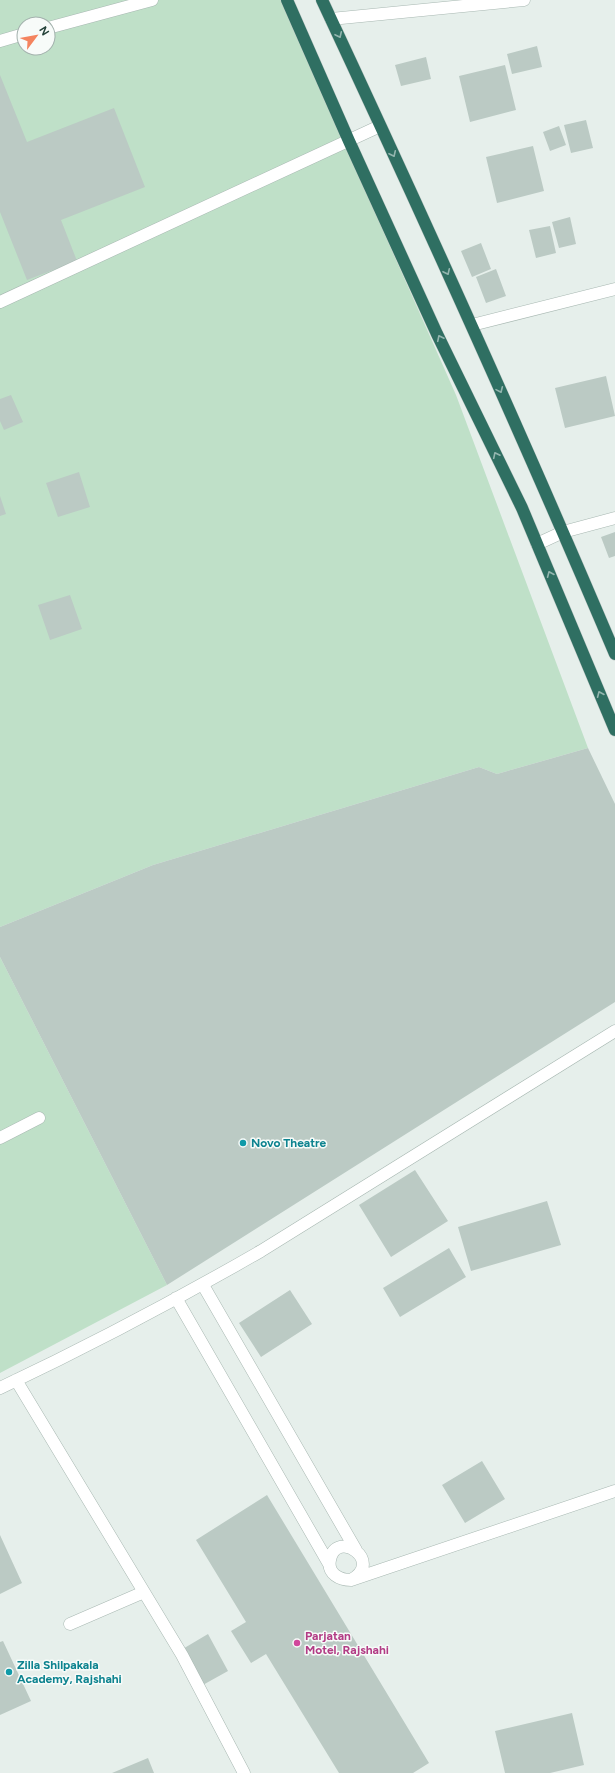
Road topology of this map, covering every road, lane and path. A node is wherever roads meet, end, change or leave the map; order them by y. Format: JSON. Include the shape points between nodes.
{"nodes":[{"id":1,"x":152,"y":0,"type":"edge"},
{"id":2,"x":287,"y":0,"type":"edge"},
{"id":3,"x":322,"y":0,"type":"edge"},
{"id":4,"x":524,"y":0,"type":"edge"},
{"id":5,"x":331,"y":19,"type":"junction"},
{"id":6,"x":56,"y":26,"type":"edge"},
{"id":7,"x":16,"y":36,"type":"edge"},
{"id":8,"x":0,"y":41,"type":"edge"},
{"id":9,"x":380,"y":126,"type":"junction"},
{"id":10,"x":349,"y":141,"type":"junction"},
{"id":11,"x":615,"y":289,"type":"edge"},
{"id":12,"x":0,"y":302,"type":"edge"},
{"id":13,"x":472,"y":325,"type":"junction"},
{"id":14,"x":615,"y":518,"type":"edge"},
{"id":15,"x":563,"y":532,"type":"junction"},
{"id":16,"x":537,"y":544,"type":"junction"},
{"id":17,"x":615,"y":654,"type":"edge"},
{"id":18,"x":615,"y":730,"type":"edge"},
{"id":19,"x":615,"y":1031,"type":"edge"},
{"id":20,"x":39,"y":1118,"type":"dead end"},
{"id":21,"x":0,"y":1138,"type":"edge"},
{"id":22,"x":202,"y":1285,"type":"junction"},
{"id":23,"x":176,"y":1298,"type":"junction"},
{"id":24,"x":16,"y":1380,"type":"junction"},
{"id":25,"x":0,"y":1388,"type":"edge"},
{"id":26,"x":615,"y":1491,"type":"edge"},
{"id":27,"x":356,"y":1550,"type":"junction"},
{"id":28,"x":329,"y":1564,"type":"junction"},
{"id":29,"x":351,"y":1580,"type":"junction"},
{"id":30,"x":144,"y":1592,"type":"junction"},
{"id":31,"x":70,"y":1624,"type":"dead end"},
{"id":32,"x":244,"y":1773,"type":"edge"}],
"edges":[{"from":1,"to":6,"type":"street"},
{"from":2,"to":10,"type":"highway"},
{"from":3,"to":5,"type":"highway"},
{"from":4,"to":5,"type":"street"},
{"from":5,"to":9,"type":"highway","one_way":true},
{"from":7,"to":8,"type":"street"},
{"from":9,"to":10,"type":"street"},
{"from":9,"to":13,"type":"highway","one_way":true},
{"from":10,"to":12,"type":"street"},
{"from":16,"to":10,"type":"highway","one_way":true},
{"from":11,"to":13,"type":"street"},
{"from":13,"to":15,"type":"highway","one_way":true},
{"from":14,"to":15,"type":"street"},
{"from":15,"to":16,"type":"street"},
{"from":15,"to":17,"type":"highway"},
{"from":18,"to":16,"type":"highway","one_way":true},
{"from":19,"to":22,"type":"street"},
{"from":20,"to":21,"type":"street"},
{"from":22,"to":23,"type":"street"},
{"from":22,"to":27,"type":"street"},
{"from":23,"to":24,"type":"street","via":[[94,1343]]},
{"from":23,"to":28,"type":"street"},
{"from":24,"to":25,"type":"street"},
{"from":24,"to":30,"type":"street"},
{"from":26,"to":29,"type":"street"},
{"from":27,"to":28,"type":"street","via":[[342,1547],[335,1550]]},
{"from":27,"to":29,"type":"street","via":[[361,1555],[362,1570]]},
{"from":28,"to":29,"type":"street","via":[[336,1577]]},
{"from":30,"to":31,"type":"street"},
{"from":30,"to":32,"type":"street","via":[[182,1655]]}]}
